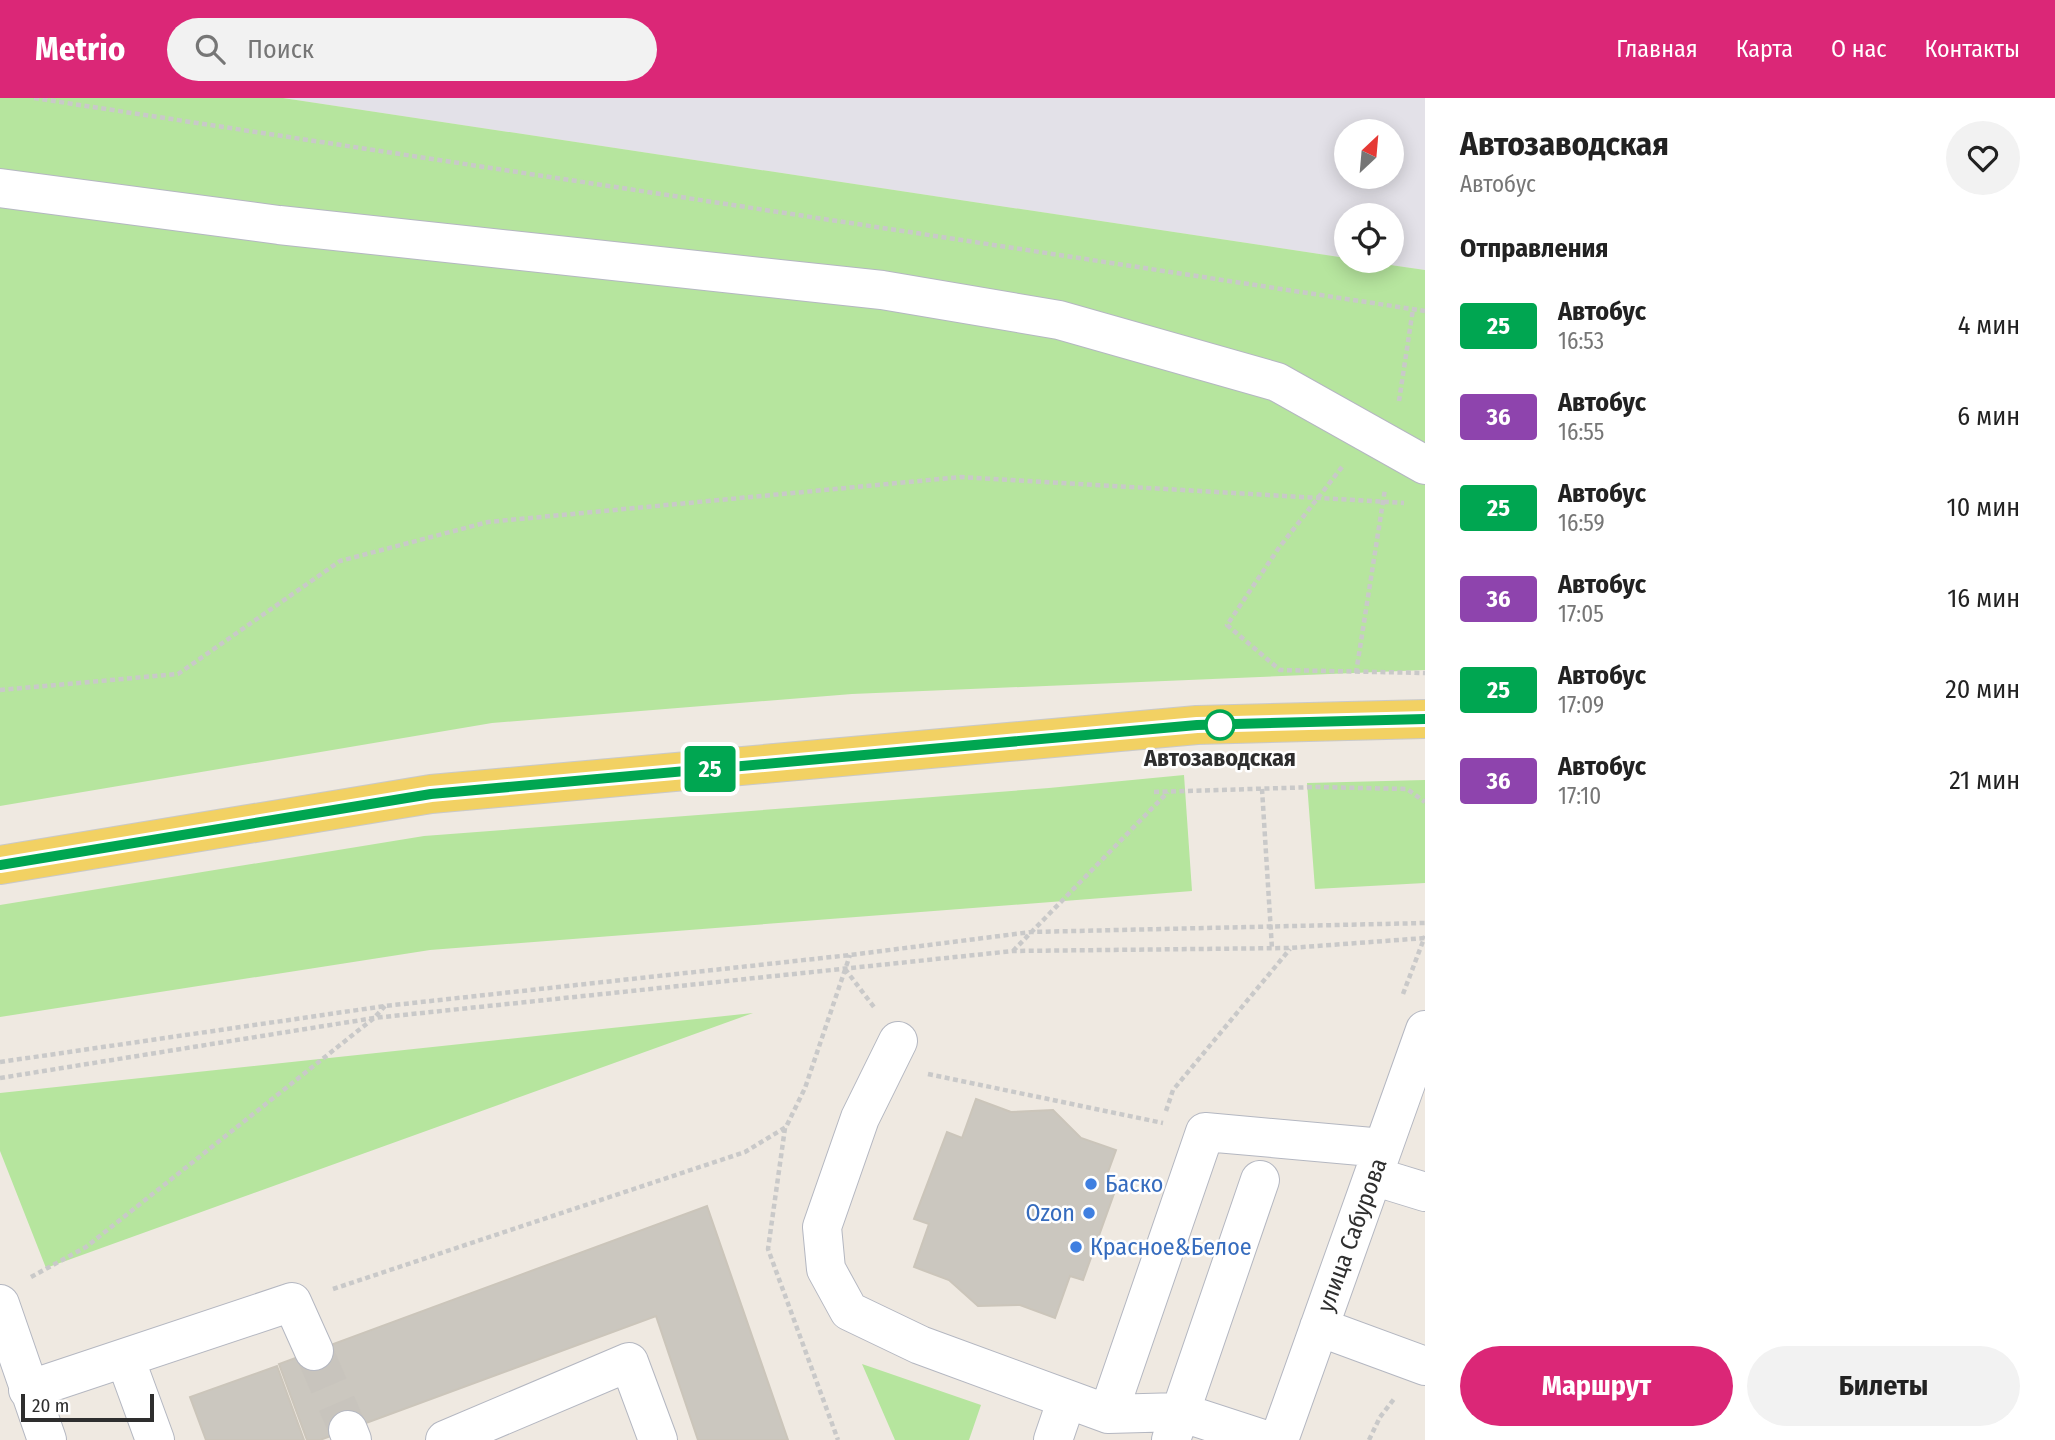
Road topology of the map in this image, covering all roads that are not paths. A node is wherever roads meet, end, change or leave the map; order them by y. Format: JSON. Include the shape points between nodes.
{"nodes":[{"id":1,"x":0,"y":188,"type":"edge"},
{"id":2,"x":1425,"y":465,"type":"edge"},
{"id":3,"x":1425,"y":719,"type":"edge"},
{"id":4,"x":0,"y":865,"type":"edge"},
{"id":5,"x":1425,"y":1030,"type":"edge"},
{"id":6,"x":898,"y":1041,"type":"road end"},
{"id":7,"x":1378,"y":1162,"type":"junction"},
{"id":8,"x":1260,"y":1180,"type":"dead end"},
{"id":9,"x":1425,"y":1192,"type":"edge"},
{"id":10,"x":12,"y":1293,"type":"edge"},
{"id":11,"x":1319,"y":1328,"type":"junction"},
{"id":12,"x":314,"y":1351,"type":"tunnel mouth"},
{"id":13,"x":125,"y":1358,"type":"junction"},
{"id":14,"x":1425,"y":1366,"type":"edge"},
{"id":15,"x":29,"y":1390,"type":"junction"},
{"id":16,"x":1067,"y":1398,"type":"junction"},
{"id":17,"x":1108,"y":1414,"type":"junction"},
{"id":18,"x":1176,"y":1426,"type":"edge"},
{"id":19,"x":47,"y":1440,"type":"edge"},
{"id":20,"x":155,"y":1440,"type":"edge"},
{"id":21,"x":445,"y":1440,"type":"edge"},
{"id":22,"x":658,"y":1440,"type":"edge"},
{"id":23,"x":1053,"y":1440,"type":"edge"},
{"id":24,"x":1266,"y":1440,"type":"edge"},
{"id":25,"x":1279,"y":1440,"type":"edge"}],
"edges":[{"from":1,"to":2,"type":"street","via":[[292,227],[882,290],[1059,320],[1277,382]]},
{"from":3,"to":4,"type":"main road","via":[[1197,725],[431,794]]},
{"from":5,"to":7,"type":"street","name":"улица Сабурова"},
{"from":6,"to":16,"type":"street","via":[[860,1118],[822,1227],[826,1269],[849,1311],[920,1345]]},
{"from":7,"to":9,"type":"street"},
{"from":7,"to":11,"type":"street","name":"улица Сабурова"},
{"from":7,"to":17,"type":"street","via":[[1205,1132]]},
{"from":8,"to":18,"type":"street"},
{"from":10,"to":15,"type":"street"},
{"from":11,"to":14,"type":"street"},
{"from":11,"to":25,"type":"street","name":"улица Сабурова"},
{"from":12,"to":13,"type":"street","via":[[292,1302]]},
{"from":13,"to":15,"type":"street"},
{"from":13,"to":20,"type":"street"},
{"from":15,"to":19,"type":"street"},
{"from":16,"to":17,"type":"street"},
{"from":16,"to":23,"type":"street"},
{"from":17,"to":18,"type":"street"},
{"from":18,"to":24,"type":"street"},
{"from":21,"to":22,"type":"street","via":[[629,1362]]}]}
